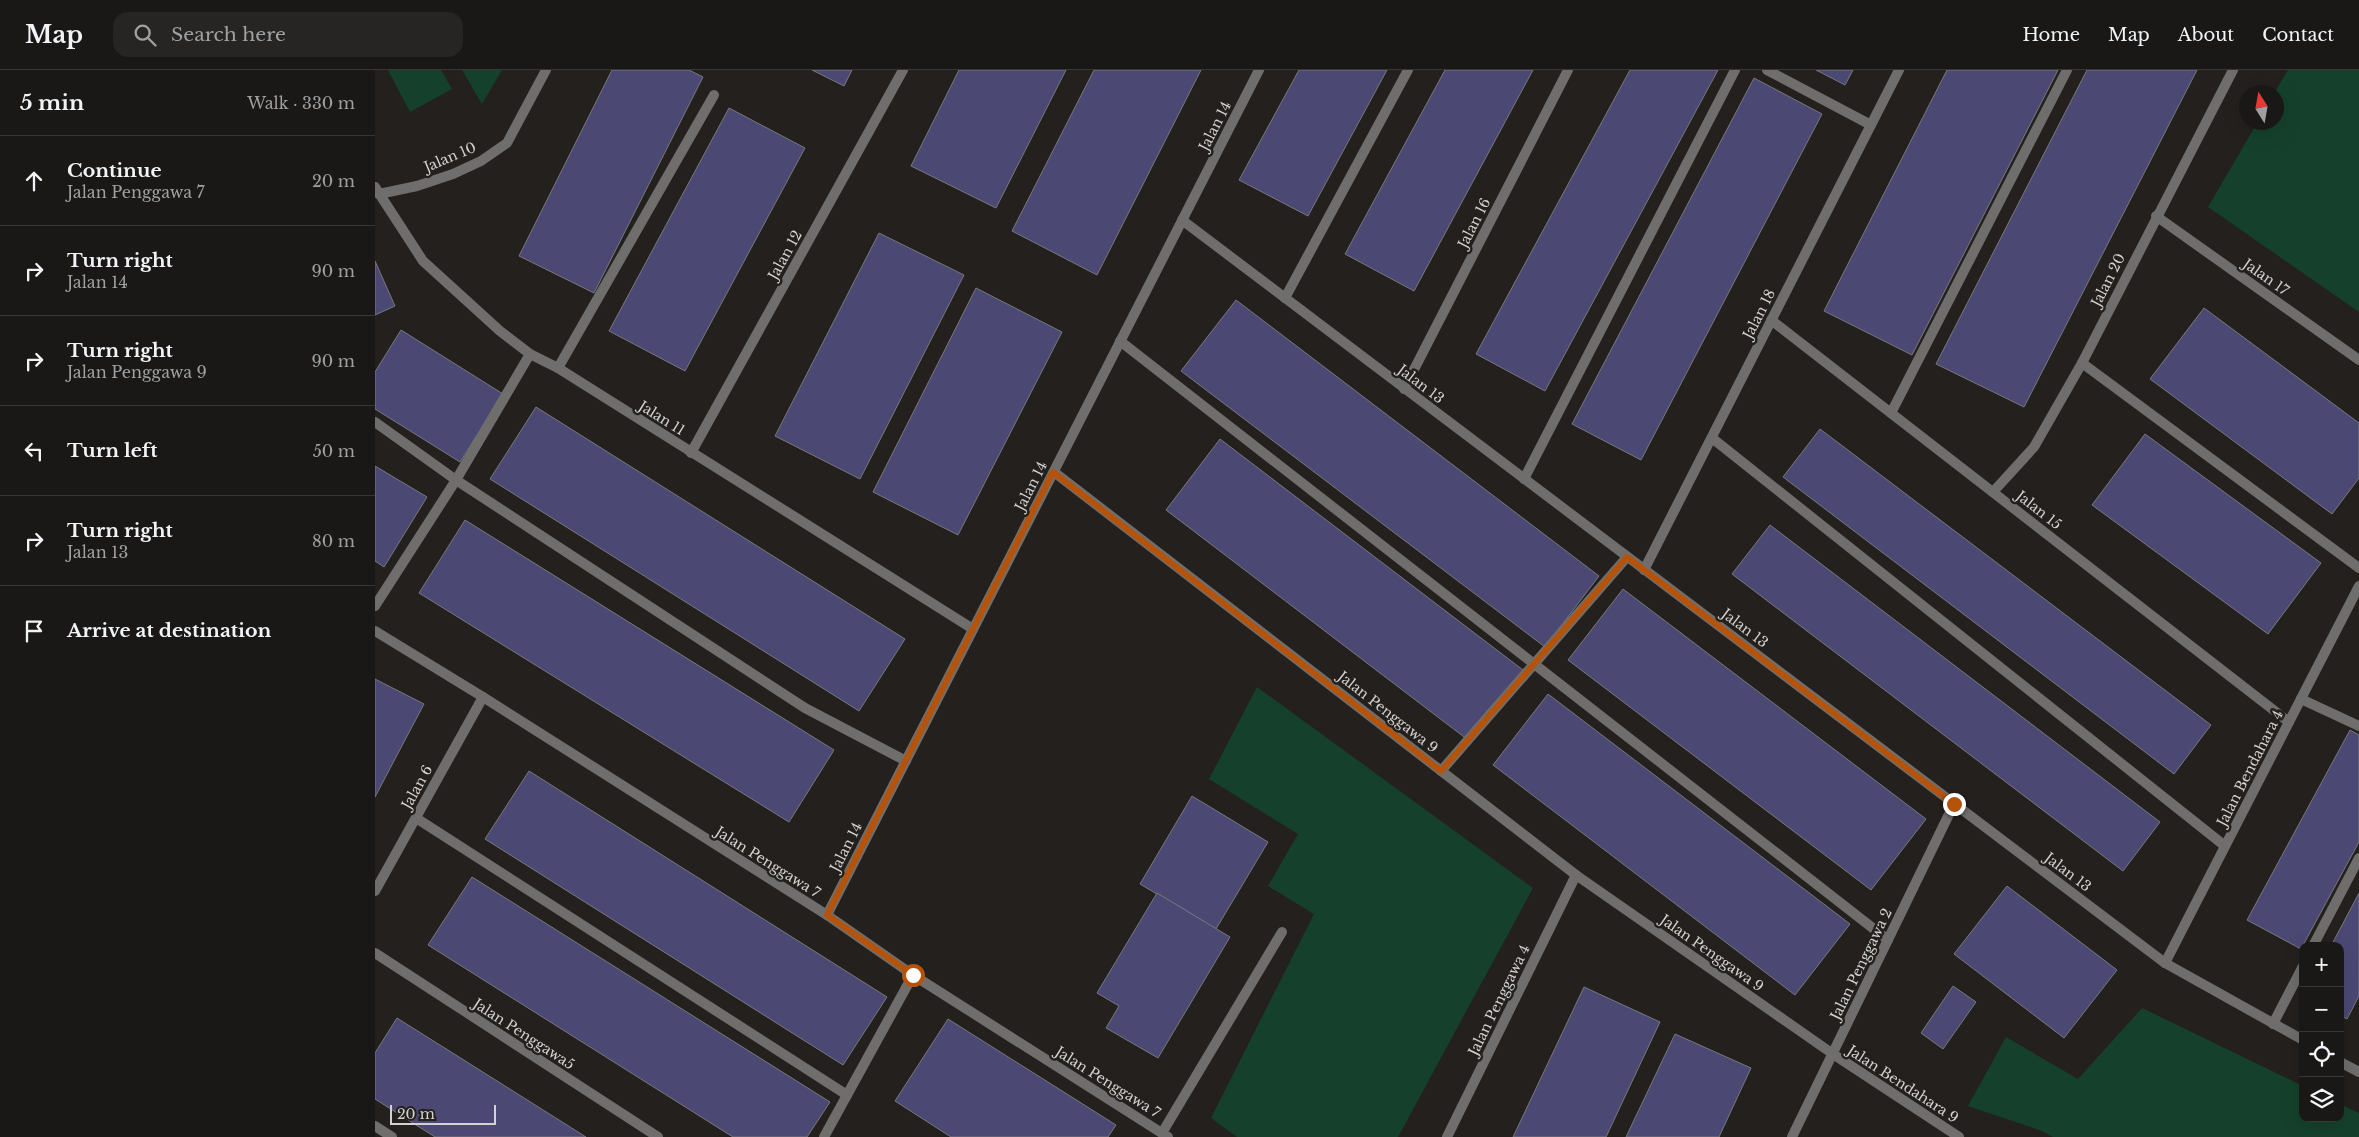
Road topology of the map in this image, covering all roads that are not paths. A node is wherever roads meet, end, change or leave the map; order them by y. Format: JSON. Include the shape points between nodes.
{"nodes":[{"id":1,"x":546,"y":70,"type":"edge"},
{"id":2,"x":903,"y":70,"type":"edge"},
{"id":3,"x":1259,"y":70,"type":"edge"},
{"id":4,"x":1408,"y":70,"type":"edge"},
{"id":5,"x":1568,"y":70,"type":"edge"},
{"id":6,"x":1735,"y":70,"type":"edge"},
{"id":7,"x":1767,"y":70,"type":"edge"},
{"id":8,"x":1899,"y":70,"type":"edge"},
{"id":9,"x":2067,"y":70,"type":"edge"},
{"id":10,"x":2233,"y":70,"type":"edge"},
{"id":11,"x":714,"y":95,"type":"dead end"},
{"id":12,"x":1871,"y":125,"type":"junction"},
{"id":13,"x":377,"y":190,"type":"edge"},
{"id":14,"x":2156,"y":216,"type":"junction"},
{"id":15,"x":1182,"y":220,"type":"junction"},
{"id":16,"x":1285,"y":298,"type":"junction"},
{"id":17,"x":1771,"y":320,"type":"junction"},
{"id":18,"x":1121,"y":340,"type":"junction"},
{"id":19,"x":530,"y":354,"type":"junction"},
{"id":20,"x":2359,"y":360,"type":"edge"},
{"id":21,"x":2082,"y":364,"type":"junction"},
{"id":22,"x":558,"y":368,"type":"junction"},
{"id":23,"x":1404,"y":389,"type":"junction"},
{"id":24,"x":1891,"y":413,"type":"junction"},
{"id":25,"x":375,"y":422,"type":"edge"},
{"id":26,"x":1712,"y":438,"type":"junction"},
{"id":27,"x":691,"y":453,"type":"junction"},
{"id":28,"x":1053,"y":472,"type":"junction"},
{"id":29,"x":1524,"y":479,"type":"junction"},
{"id":30,"x":456,"y":480,"type":"junction"},
{"id":31,"x":1993,"y":492,"type":"junction"},
{"id":32,"x":1627,"y":557,"type":"junction"},
{"id":33,"x":2359,"y":568,"type":"edge"},
{"id":34,"x":1644,"y":570,"type":"junction"},
{"id":35,"x":2359,"y":586,"type":"edge"},
{"id":36,"x":375,"y":606,"type":"edge"},
{"id":37,"x":973,"y":629,"type":"junction"},
{"id":38,"x":375,"y":631,"type":"edge"},
{"id":39,"x":1535,"y":664,"type":"junction"},
{"id":40,"x":483,"y":697,"type":"junction"},
{"id":41,"x":2301,"y":699,"type":"junction"},
{"id":42,"x":2289,"y":722,"type":"junction"},
{"id":43,"x":2359,"y":726,"type":"edge"},
{"id":44,"x":906,"y":761,"type":"junction"},
{"id":45,"x":1441,"y":771,"type":"junction"},
{"id":46,"x":1954,"y":804,"type":"junction"},
{"id":47,"x":416,"y":818,"type":"junction"},
{"id":48,"x":2225,"y":846,"type":"junction"},
{"id":49,"x":2359,"y":858,"type":"edge"},
{"id":50,"x":1576,"y":875,"type":"junction"},
{"id":51,"x":375,"y":891,"type":"edge"},
{"id":52,"x":827,"y":915,"type":"junction"},
{"id":53,"x":1282,"y":932,"type":"dead end"},
{"id":54,"x":1888,"y":940,"type":"junction"},
{"id":55,"x":2315,"y":942,"type":"edge"},
{"id":56,"x":375,"y":954,"type":"edge"},
{"id":57,"x":2165,"y":963,"type":"junction"},
{"id":58,"x":2299,"y":974,"type":"edge"},
{"id":59,"x":913,"y":975,"type":"junction"},
{"id":60,"x":2273,"y":1024,"type":"junction"},
{"id":61,"x":2299,"y":1038,"type":"edge"},
{"id":62,"x":1833,"y":1054,"type":"junction"},
{"id":63,"x":2344,"y":1064,"type":"edge"},
{"id":64,"x":2359,"y":1072,"type":"edge"},
{"id":65,"x":847,"y":1095,"type":"junction"},
{"id":66,"x":375,"y":1126,"type":"edge"},
{"id":67,"x":1165,"y":1135,"type":"edge"},
{"id":68,"x":392,"y":1137,"type":"edge"},
{"id":69,"x":658,"y":1137,"type":"edge"},
{"id":70,"x":824,"y":1137,"type":"edge"},
{"id":71,"x":1447,"y":1137,"type":"edge"},
{"id":72,"x":1792,"y":1137,"type":"edge"},
{"id":73,"x":1959,"y":1137,"type":"edge"}],
"edges":[{"from":1,"to":13,"type":"street","name":"Jalan 10","via":[[507,142],[481,161],[417,186]]},
{"from":2,"to":27,"type":"street","name":"Jalan 12"},
{"from":3,"to":15,"type":"street","name":"Jalan 14"},
{"from":4,"to":16,"type":"street"},
{"from":5,"to":23,"type":"street","name":"Jalan 16"},
{"from":6,"to":29,"type":"street"},
{"from":7,"to":12,"type":"street"},
{"from":8,"to":12,"type":"street","name":"Jalan 18"},
{"from":9,"to":24,"type":"street"},
{"from":10,"to":14,"type":"street","name":"Jalan 20"},
{"from":11,"to":22,"type":"street"},
{"from":12,"to":17,"type":"street","name":"Jalan 18"},
{"from":13,"to":19,"type":"street","name":"Jalan 11","via":[[423,261],[500,332]]},
{"from":14,"to":20,"type":"street","name":"Jalan 17"},
{"from":14,"to":21,"type":"street","name":"Jalan 20"},
{"from":15,"to":16,"type":"street","name":"Jalan 13"},
{"from":15,"to":18,"type":"street","name":"Jalan 14"},
{"from":16,"to":23,"type":"street","name":"Jalan 13"},
{"from":17,"to":24,"type":"street","name":"Jalan 15"},
{"from":17,"to":26,"type":"street","name":"Jalan 18"},
{"from":18,"to":28,"type":"street","name":"Jalan 14"},
{"from":18,"to":39,"type":"street"},
{"from":19,"to":22,"type":"street","name":"Jalan 11"},
{"from":19,"to":30,"type":"street"},
{"from":21,"to":31,"type":"street","name":"Jalan 20","via":[[2034,447]]},
{"from":21,"to":33,"type":"street"},
{"from":22,"to":27,"type":"street","name":"Jalan 11"},
{"from":23,"to":29,"type":"street","name":"Jalan 13"},
{"from":24,"to":31,"type":"street","name":"Jalan 15"},
{"from":25,"to":30,"type":"street"},
{"from":26,"to":34,"type":"street","name":"Jalan 18"},
{"from":26,"to":48,"type":"street"},
{"from":27,"to":37,"type":"street","name":"Jalan 11"},
{"from":28,"to":37,"type":"street","name":"Jalan 14"},
{"from":28,"to":45,"type":"street","name":"Jalan Penggawa 9"},
{"from":29,"to":32,"type":"street","name":"Jalan 13"},
{"from":30,"to":36,"type":"street"},
{"from":30,"to":44,"type":"street","via":[[805,708]]},
{"from":31,"to":42,"type":"street","name":"Jalan 15"},
{"from":32,"to":34,"type":"street","name":"Jalan 13"},
{"from":32,"to":39,"type":"street"},
{"from":34,"to":46,"type":"street","name":"Jalan 13"},
{"from":35,"to":41,"type":"street","name":"Jalan Bendahara 4"},
{"from":37,"to":44,"type":"street","name":"Jalan 14"},
{"from":38,"to":40,"type":"street","name":"Jalan Penggawa 7"},
{"from":39,"to":45,"type":"street"},
{"from":39,"to":54,"type":"street"},
{"from":40,"to":47,"type":"street","name":"Jalan 6"},
{"from":40,"to":52,"type":"street","name":"Jalan Penggawa 7"},
{"from":41,"to":42,"type":"street","name":"Jalan Bendahara 4"},
{"from":41,"to":43,"type":"street"},
{"from":42,"to":48,"type":"street","name":"Jalan Bendahara 4"},
{"from":44,"to":52,"type":"street","name":"Jalan 14"},
{"from":45,"to":50,"type":"street","name":"Jalan Penggawa 9"},
{"from":46,"to":54,"type":"street","name":"Jalan Penggawa 2"},
{"from":46,"to":57,"type":"street","name":"Jalan 13"},
{"from":47,"to":51,"type":"street","name":"Jalan 6"},
{"from":47,"to":65,"type":"street"},
{"from":48,"to":57,"type":"street","name":"Jalan Bendahara 4"},
{"from":49,"to":55,"type":"street"},
{"from":50,"to":62,"type":"street","name":"Jalan Penggawa 9"},
{"from":50,"to":71,"type":"street","name":"Jalan Penggawa 4"},
{"from":52,"to":59,"type":"street","name":"Jalan Penggawa 7"},
{"from":53,"to":67,"type":"street"},
{"from":54,"to":62,"type":"street","name":"Jalan Penggawa 2"},
{"from":56,"to":69,"type":"street","name":"Jalan Penggawa5"},
{"from":57,"to":60,"type":"street","name":"Jalan 13"},
{"from":58,"to":60,"type":"street"},
{"from":59,"to":65,"type":"street"},
{"from":59,"to":67,"type":"street","name":"Jalan Penggawa 7"},
{"from":60,"to":61,"type":"street","name":"Jalan 13"},
{"from":62,"to":72,"type":"street","name":"Jalan Penggawa 2"},
{"from":62,"to":73,"type":"street","name":"Jalan Bendahara 9"},
{"from":63,"to":64,"type":"street"},
{"from":65,"to":70,"type":"street"},
{"from":66,"to":68,"type":"street"}]}
